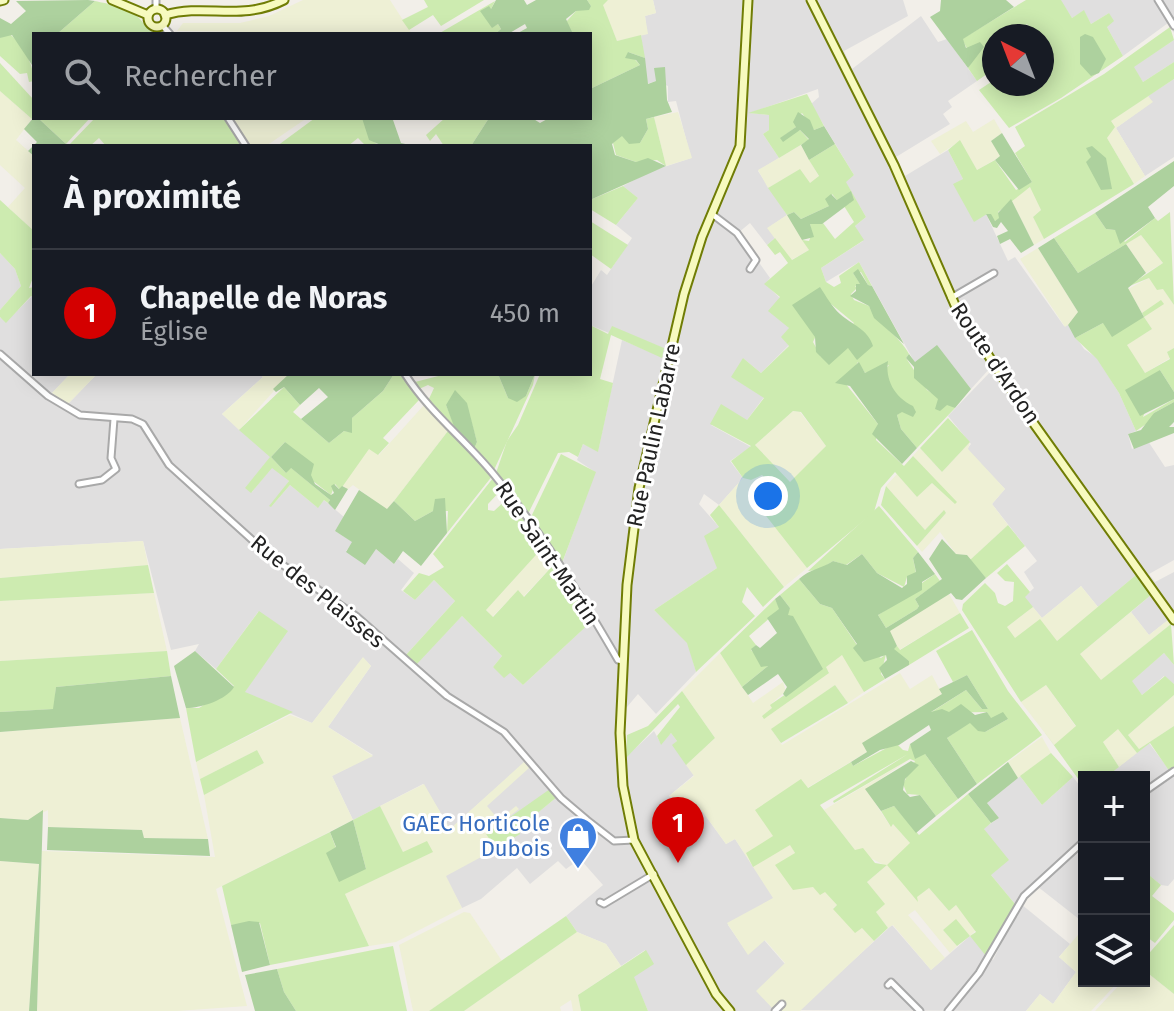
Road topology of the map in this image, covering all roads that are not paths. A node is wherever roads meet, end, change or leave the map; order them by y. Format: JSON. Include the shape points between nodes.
{"nodes":[{"id":1,"x":112,"y":0,"type":"edge"},
{"id":2,"x":156,"y":0,"type":"edge"},
{"id":3,"x":284,"y":0,"type":"edge"},
{"id":4,"x":748,"y":0,"type":"edge"},
{"id":5,"x":811,"y":0,"type":"edge"},
{"id":6,"x":1158,"y":0,"type":"edge"},
{"id":7,"x":152,"y":12,"type":"junction"},
{"id":8,"x":165,"y":15,"type":"junction"},
{"id":9,"x":162,"y":25,"type":"junction"},
{"id":10,"x":1174,"y":26,"type":"edge"},
{"id":11,"x":168,"y":32,"type":"edge"},
{"id":12,"x":229,"y":120,"type":"edge"},
{"id":13,"x":245,"y":144,"type":"edge"},
{"id":14,"x":712,"y":214,"type":"junction"},
{"id":15,"x":750,"y":269,"type":"dead end"},
{"id":16,"x":994,"y":273,"type":"dead end"},
{"id":17,"x":951,"y":298,"type":"junction"},
{"id":18,"x":0,"y":354,"type":"edge"},
{"id":19,"x":406,"y":376,"type":"edge"},
{"id":20,"x":114,"y":419,"type":"junction"},
{"id":21,"x":79,"y":484,"type":"dead end"},
{"id":22,"x":1174,"y":620,"type":"edge"},
{"id":23,"x":623,"y":661,"type":"junction"},
{"id":24,"x":1174,"y":771,"type":"edge"},
{"id":25,"x":1150,"y":788,"type":"edge"},
{"id":26,"x":634,"y":840,"type":"junction"},
{"id":27,"x":1082,"y":843,"type":"edge"},
{"id":28,"x":654,"y":874,"type":"junction"},
{"id":29,"x":600,"y":902,"type":"dead end"},
{"id":30,"x":888,"y":985,"type":"dead end"},
{"id":31,"x":782,"y":1004,"type":"dead end"},
{"id":32,"x":730,"y":1011,"type":"edge"},
{"id":33,"x":775,"y":1011,"type":"edge"},
{"id":34,"x":920,"y":1011,"type":"edge"},
{"id":35,"x":948,"y":1011,"type":"edge"}],
"edges":[{"from":1,"to":7,"type":"street"},
{"from":2,"to":7,"type":"street"},
{"from":3,"to":8,"type":"street","via":[[240,14],[195,9]]},
{"from":4,"to":14,"type":"street","name":"Rue Paulin Labarre","via":[[740,146]]},
{"from":5,"to":17,"type":"street","name":"Route d'Ardon","via":[[894,165]]},
{"from":6,"to":10,"type":"street"},
{"from":7,"to":8,"type":"street"},
{"from":7,"to":9,"type":"street","via":[[151,25]]},
{"from":8,"to":9,"type":"street"},
{"from":9,"to":11,"type":"street"},
{"from":12,"to":13,"type":"street"},
{"from":14,"to":15,"type":"street","via":[[737,233],[756,260]]},
{"from":14,"to":23,"type":"street","name":"Rue Paulin Labarre","via":[[671,343],[639,488]]},
{"from":16,"to":17,"type":"street"},
{"from":17,"to":22,"type":"street","name":"Route d'Ardon"},
{"from":18,"to":20,"type":"street","name":"Rue des Plaisses","via":[[73,411]]},
{"from":19,"to":23,"type":"street","name":"Rue Saint-Martin","via":[[527,515]]},
{"from":20,"to":21,"type":"street","via":[[111,458],[116,469],[102,480]]},
{"from":20,"to":26,"type":"street","name":"Rue des Plaisses","via":[[143,424],[169,465],[270,556],[356,616],[447,696],[504,732],[587,820],[614,841]]},
{"from":23,"to":26,"type":"street","name":"Rue Paulin Labarre","via":[[620,760]]},
{"from":24,"to":25,"type":"street"},
{"from":26,"to":28,"type":"street","name":"Rue Paulin Labarre"},
{"from":27,"to":35,"type":"street","via":[[1024,896],[979,973]]},
{"from":28,"to":29,"type":"street"},
{"from":28,"to":32,"type":"street","name":"Rue Paulin Labarre"},
{"from":30,"to":34,"type":"street","via":[[891,982]]},
{"from":31,"to":33,"type":"street"}]}
